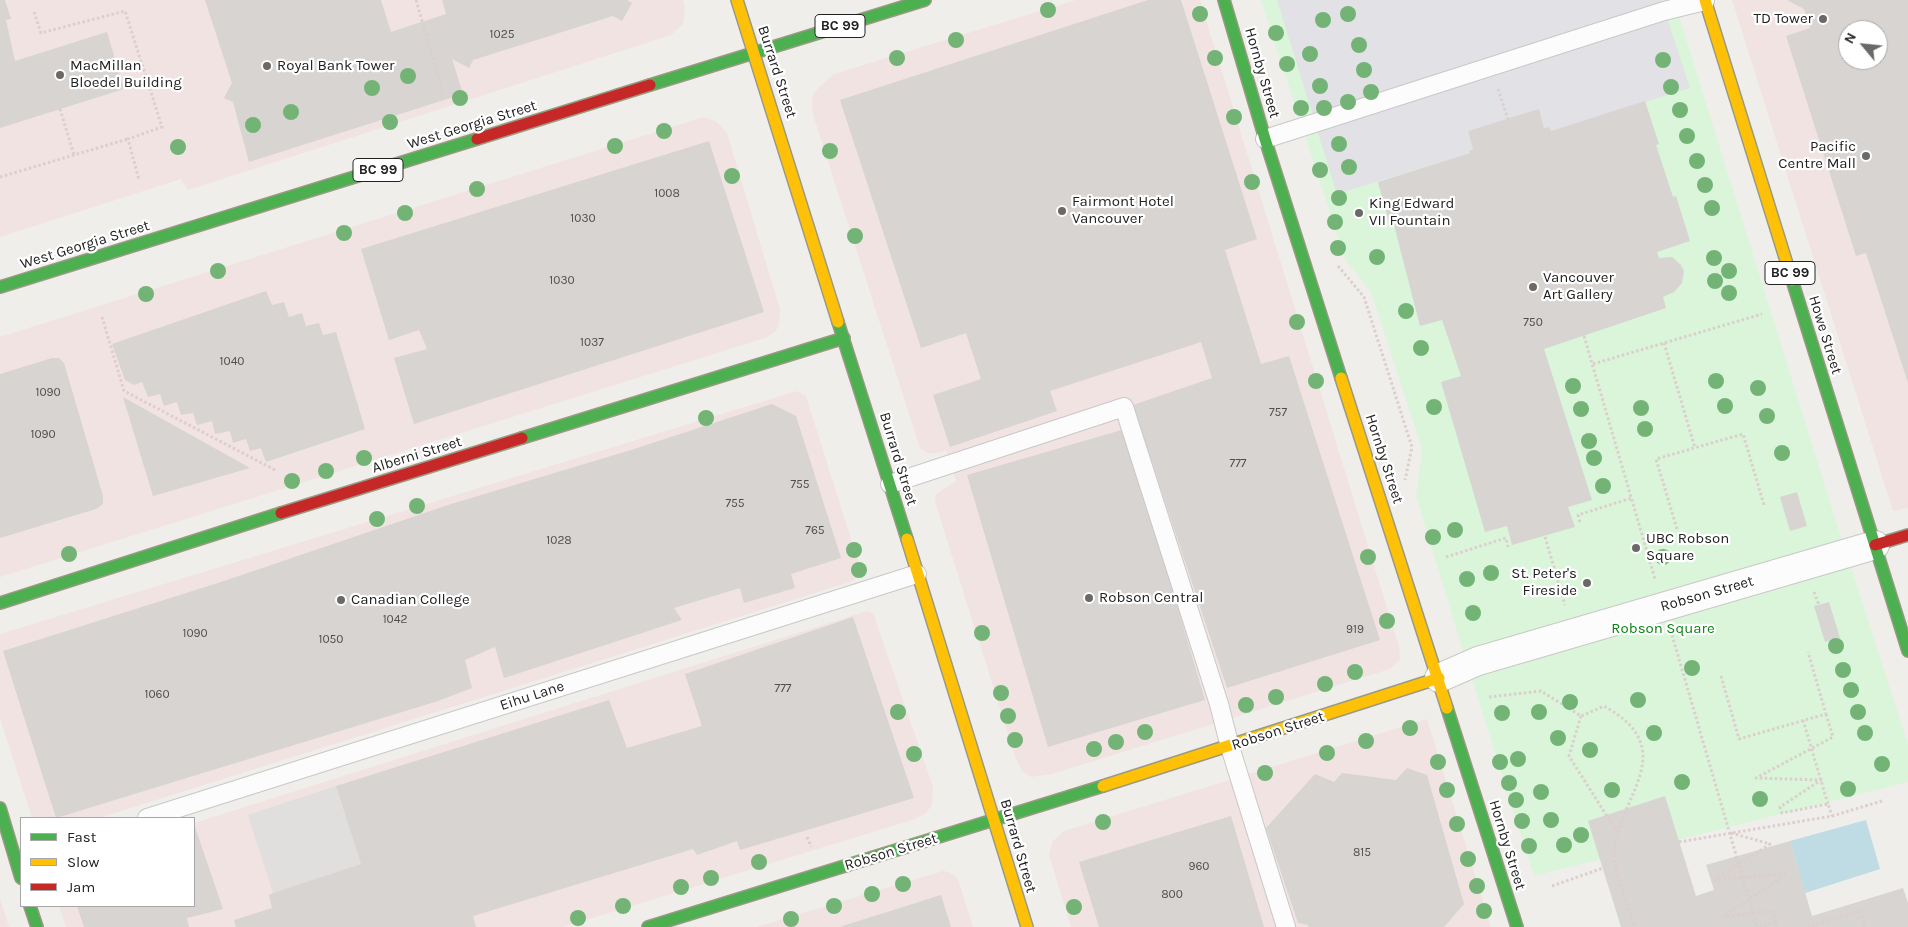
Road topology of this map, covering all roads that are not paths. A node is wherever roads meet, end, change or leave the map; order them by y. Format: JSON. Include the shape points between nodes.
{"nodes":[{"id":1,"x":737,"y":0,"type":"edge"},
{"id":2,"x":924,"y":0,"type":"edge"},
{"id":3,"x":1224,"y":0,"type":"edge"},
{"id":4,"x":1705,"y":0,"type":"edge"},
{"id":5,"x":755,"y":52,"type":"junction"},
{"id":6,"x":1266,"y":139,"type":"junction"},
{"id":7,"x":0,"y":287,"type":"edge"},
{"id":8,"x":844,"y":338,"type":"junction"},
{"id":9,"x":890,"y":484,"type":"junction"},
{"id":10,"x":1908,"y":535,"type":"edge"},
{"id":11,"x":1875,"y":545,"type":"junction"},
{"id":12,"x":917,"y":574,"type":"junction"},
{"id":13,"x":0,"y":603,"type":"edge"},
{"id":14,"x":1908,"y":651,"type":"edge"},
{"id":15,"x":1439,"y":678,"type":"junction"},
{"id":16,"x":1230,"y":747,"type":"junction"},
{"id":17,"x":0,"y":808,"type":"edge"},
{"id":18,"x":150,"y":817,"type":"edge"},
{"id":19,"x":996,"y":819,"type":"junction"},
{"id":20,"x":12,"y":860,"type":"edge"},
{"id":21,"x":20,"y":876,"type":"edge"},
{"id":22,"x":30,"y":907,"type":"edge"},
{"id":23,"x":37,"y":927,"type":"edge"},
{"id":24,"x":648,"y":927,"type":"edge"},
{"id":25,"x":1027,"y":927,"type":"edge"},
{"id":26,"x":1286,"y":927,"type":"edge"},
{"id":27,"x":1517,"y":927,"type":"edge"}],
"edges":[{"from":1,"to":5,"type":"main road","name":"Burrard Street"},
{"from":2,"to":5,"type":"main road","name":"West Georgia Street","number":"BC 99"},
{"from":3,"to":6,"type":"main road","name":"Hornby Street"},
{"from":4,"to":6,"type":"lane"},
{"from":4,"to":11,"type":"main road","name":"Howe Street","number":"BC 99"},
{"from":5,"to":7,"type":"main road","name":"West Georgia Street","number":"BC 99"},
{"from":5,"to":8,"type":"main road","name":"Burrard Street"},
{"from":6,"to":15,"type":"main road","name":"Hornby Street"},
{"from":8,"to":9,"type":"main road","name":"Burrard Street"},
{"from":8,"to":13,"type":"main road","name":"Alberni Street"},
{"from":9,"to":12,"type":"main road","name":"Burrard Street"},
{"from":9,"to":16,"type":"lane","via":[[1124,407]]},
{"from":10,"to":11,"type":"main road","name":"Robson Street"},
{"from":11,"to":14,"type":"main road","name":"Howe Street","number":"BC 99"},
{"from":11,"to":15,"type":"street","name":"Robson Street","via":[[1478,661]]},
{"from":12,"to":18,"type":"lane","name":"Eihu Lane"},
{"from":12,"to":19,"type":"main road","name":"Burrard Street"},
{"from":15,"to":16,"type":"main road","name":"Robson Street"},
{"from":15,"to":27,"type":"main road","name":"Hornby Street"},
{"from":16,"to":19,"type":"main road","name":"Robson Street"},
{"from":16,"to":26,"type":"lane"},
{"from":17,"to":20,"type":"main road"},
{"from":19,"to":24,"type":"main road","name":"Robson Street"},
{"from":19,"to":25,"type":"main road","name":"Burrard Street"},
{"from":20,"to":21,"type":"main road"},
{"from":22,"to":23,"type":"main road"}]}
